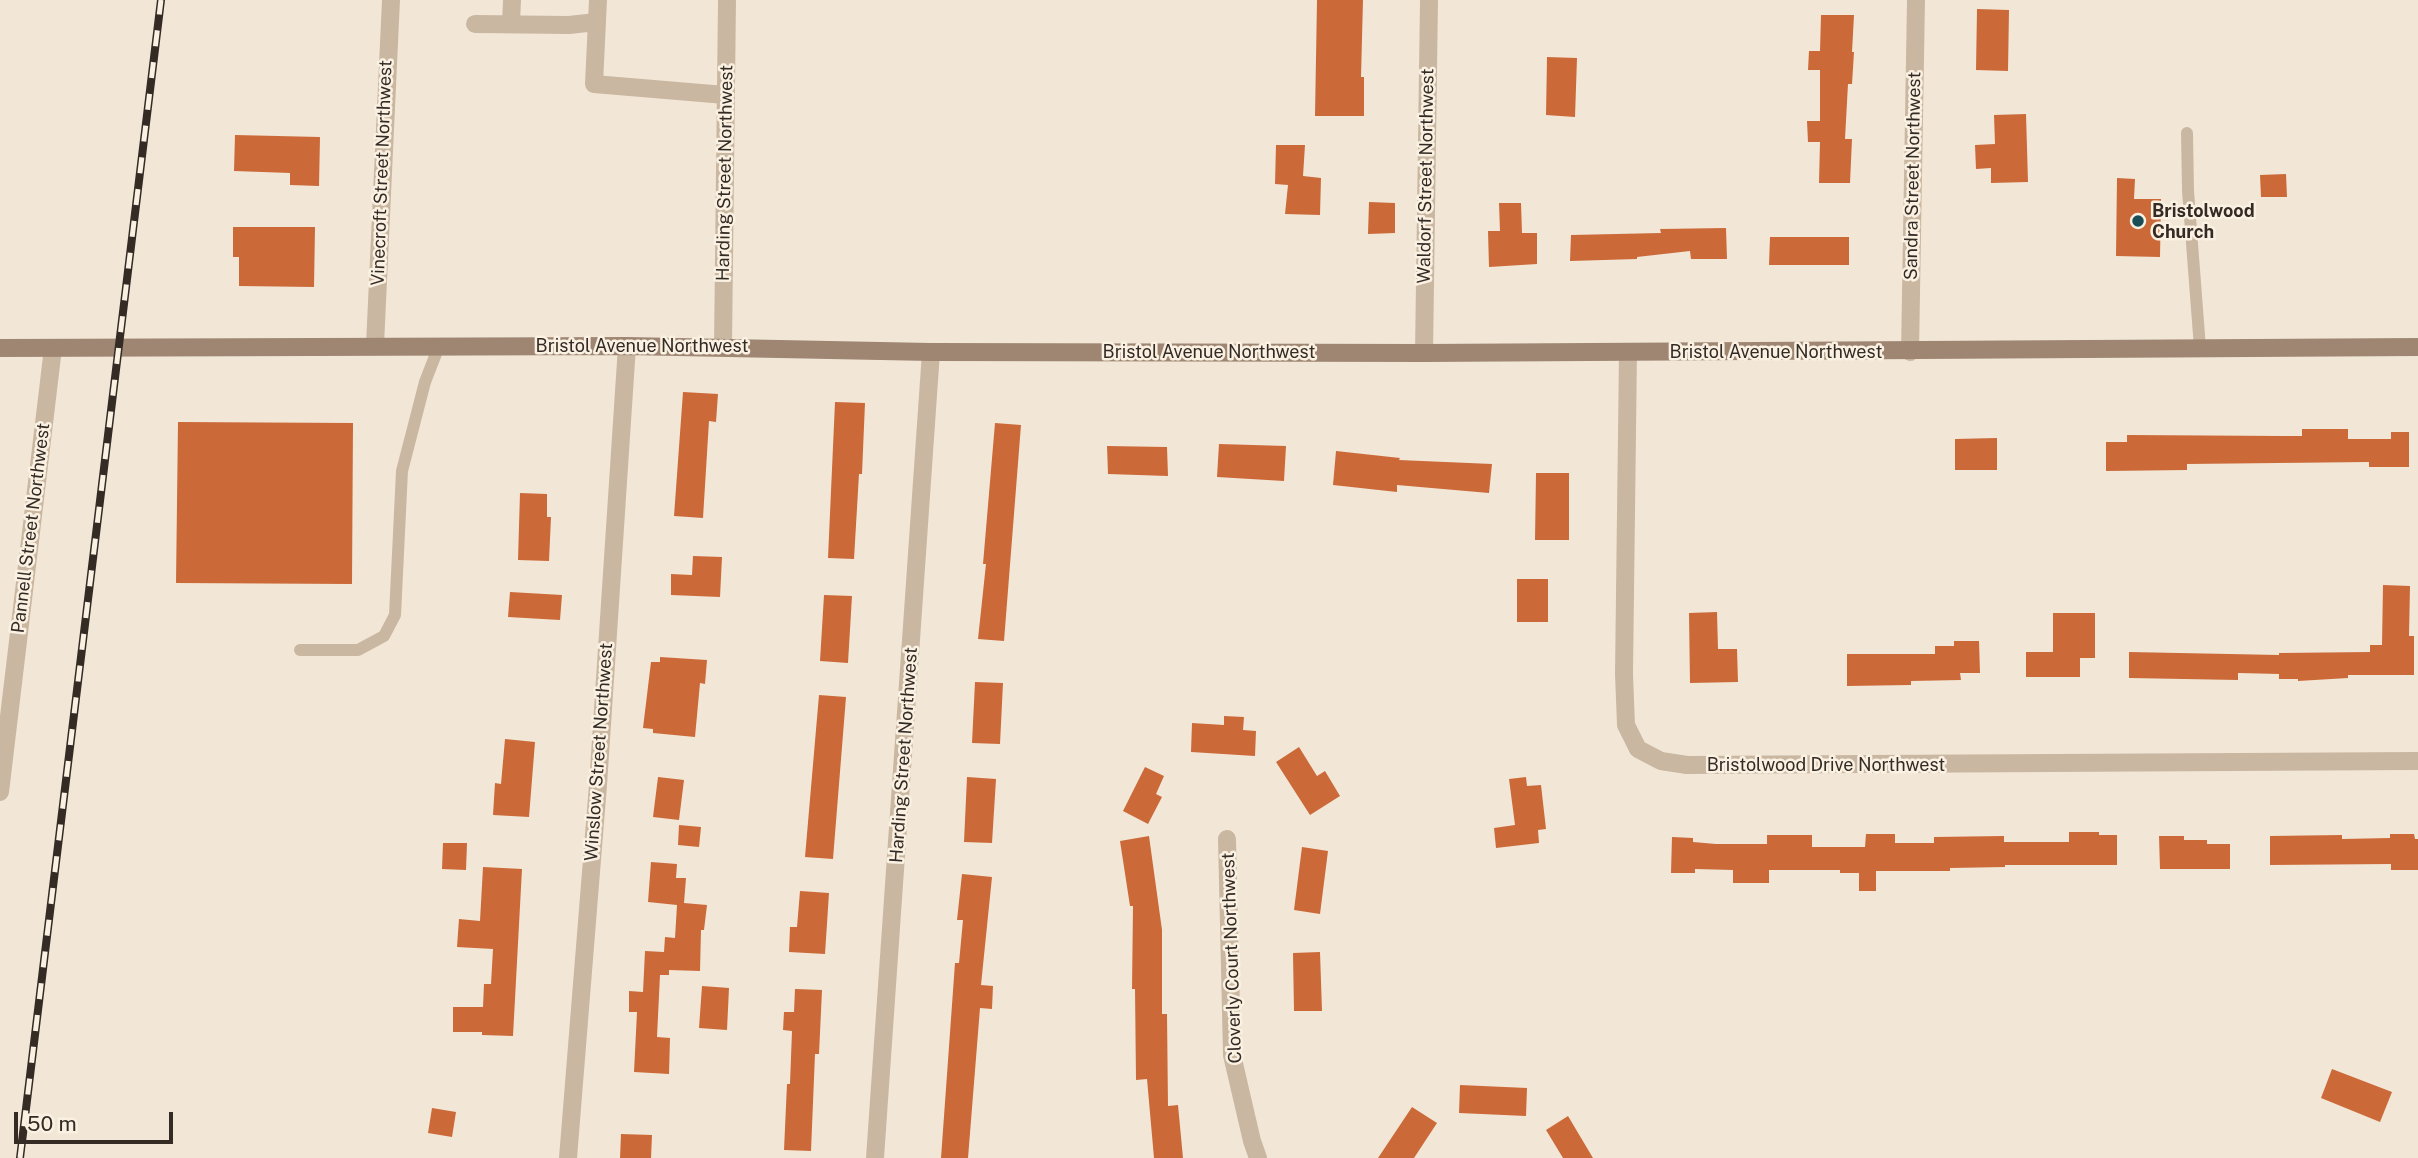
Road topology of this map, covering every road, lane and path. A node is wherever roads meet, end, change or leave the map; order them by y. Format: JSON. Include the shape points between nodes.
{"nodes":[{"id":1,"x":391,"y":0,"type":"edge"},
{"id":2,"x":512,"y":0,"type":"edge"},
{"id":3,"x":598,"y":0,"type":"edge"},
{"id":4,"x":727,"y":0,"type":"edge"},
{"id":5,"x":1429,"y":0,"type":"edge"},
{"id":6,"x":1916,"y":0,"type":"edge"},
{"id":7,"x":596,"y":22,"type":"junction"},
{"id":8,"x":475,"y":24,"type":"dead end"},
{"id":9,"x":511,"y":24,"type":"junction"},
{"id":10,"x":725,"y":95,"type":"junction"},
{"id":11,"x":2187,"y":134,"type":"dead end"},
{"id":12,"x":375,"y":345,"type":"junction"},
{"id":13,"x":439,"y":346,"type":"junction"},
{"id":14,"x":627,"y":346,"type":"junction"},
{"id":15,"x":723,"y":346,"type":"junction"},
{"id":16,"x":2418,"y":347,"type":"edge"},
{"id":17,"x":0,"y":348,"type":"edge"},
{"id":18,"x":53,"y":348,"type":"junction"},
{"id":19,"x":2200,"y":348,"type":"junction"},
{"id":20,"x":931,"y":352,"type":"junction"},
{"id":21,"x":1628,"y":352,"type":"junction"},
{"id":22,"x":1910,"y":352,"type":"junction"},
{"id":23,"x":1424,"y":353,"type":"junction"},
{"id":24,"x":300,"y":650,"type":"dead end"},
{"id":25,"x":6,"y":694,"type":"edge"},
{"id":26,"x":2418,"y":761,"type":"edge"},
{"id":27,"x":0,"y":792,"type":"edge"},
{"id":28,"x":1227,"y":839,"type":"dead end"},
{"id":29,"x":568,"y":1158,"type":"edge"},
{"id":30,"x":875,"y":1158,"type":"edge"},
{"id":31,"x":1258,"y":1158,"type":"edge"}],
"edges":[{"from":1,"to":12,"type":"street","name":"Vinecroft Street Northwest"},
{"from":2,"to":9,"type":"street"},
{"from":3,"to":7,"type":"street"},
{"from":4,"to":10,"type":"street","name":"Harding Street Northwest"},
{"from":5,"to":23,"type":"street","name":"Waldorf Street Northwest"},
{"from":6,"to":22,"type":"street","name":"Sandra Street Northwest"},
{"from":7,"to":9,"type":"street"},
{"from":7,"to":10,"type":"street","via":[[594,84]]},
{"from":8,"to":9,"type":"street"},
{"from":10,"to":15,"type":"street","name":"Harding Street Northwest"},
{"from":11,"to":19,"type":"lane"},
{"from":12,"to":13,"type":"street","name":"Bristol Avenue Northwest"},
{"from":12,"to":18,"type":"street","name":"Bristol Avenue Northwest"},
{"from":13,"to":14,"type":"street","name":"Bristol Avenue Northwest"},
{"from":13,"to":24,"type":"lane","via":[[402,471],[394,615],[384,636],[358,650]]},
{"from":14,"to":15,"type":"street","name":"Bristol Avenue Northwest"},
{"from":14,"to":29,"type":"street","name":"Winslow Street Northwest"},
{"from":15,"to":20,"type":"street","name":"Bristol Avenue Northwest"},
{"from":16,"to":19,"type":"street","name":"Bristol Avenue Northwest"},
{"from":17,"to":18,"type":"street","name":"Bristol Avenue Northwest"},
{"from":18,"to":25,"type":"street","name":"Pannell Street Northwest"},
{"from":19,"to":22,"type":"street","name":"Bristol Avenue Northwest"},
{"from":20,"to":23,"type":"street","name":"Bristol Avenue Northwest"},
{"from":20,"to":30,"type":"street","name":"Harding Street Northwest"},
{"from":21,"to":22,"type":"street","name":"Bristol Avenue Northwest"},
{"from":21,"to":23,"type":"street","name":"Bristol Avenue Northwest"},
{"from":21,"to":26,"type":"street","name":"Bristolwood Drive Northwest","via":[[1624,674],[1626,725],[1638,750],[1661,761],[1687,765]]},
{"from":25,"to":27,"type":"street","name":"Pannell Street Northwest"},
{"from":28,"to":31,"type":"street","name":"Cloverly Court Northwest","via":[[1232,1055]]}]}
